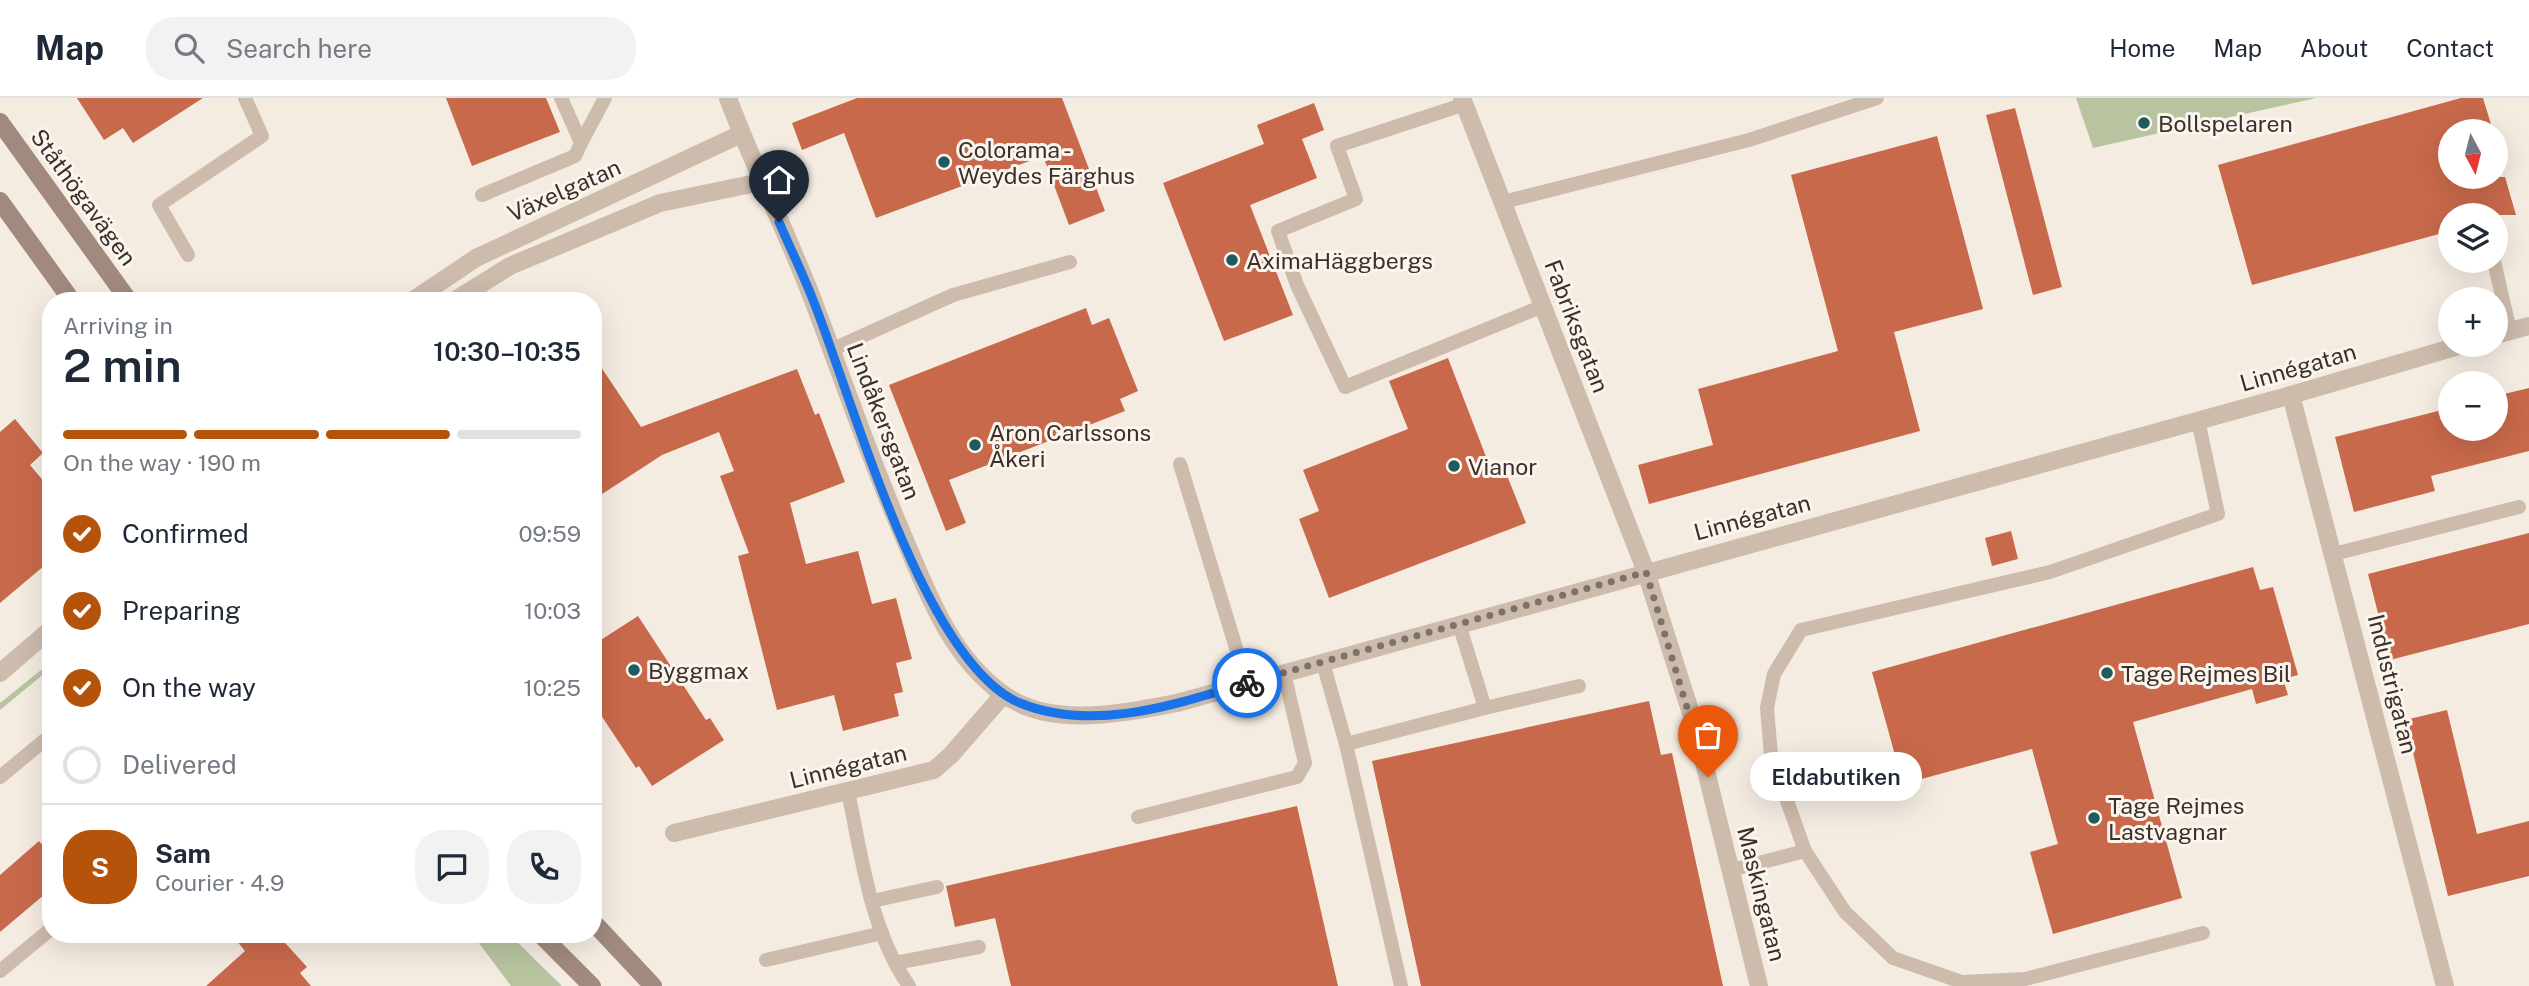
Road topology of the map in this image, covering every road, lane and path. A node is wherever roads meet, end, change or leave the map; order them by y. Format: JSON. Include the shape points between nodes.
{"nodes":[{"id":1,"x":245,"y":98,"type":"edge"},
{"id":2,"x":561,"y":98,"type":"edge"},
{"id":3,"x":606,"y":98,"type":"edge"},
{"id":4,"x":728,"y":98,"type":"edge"},
{"id":5,"x":1877,"y":98,"type":"edge"},
{"id":6,"x":1463,"y":101,"type":"edge"},
{"id":7,"x":0,"y":122,"type":"edge"},
{"id":8,"x":741,"y":134,"type":"junction"},
{"id":9,"x":581,"y":143,"type":"junction"},
{"id":10,"x":761,"y":181,"type":"junction"},
{"id":11,"x":482,"y":195,"type":"dead end"},
{"id":12,"x":0,"y":201,"type":"edge"},
{"id":13,"x":1503,"y":202,"type":"junction"},
{"id":14,"x":188,"y":255,"type":"dead end"},
{"id":15,"x":1070,"y":262,"type":"dead end"},
{"id":16,"x":66,"y":292,"type":"edge"},
{"id":17,"x":123,"y":292,"type":"edge"},
{"id":18,"x":425,"y":292,"type":"edge"},
{"id":19,"x":468,"y":292,"type":"edge"},
{"id":20,"x":1543,"y":306,"type":"junction"},
{"id":21,"x":2529,"y":326,"type":"edge"},
{"id":22,"x":2508,"y":332,"type":"edge"},
{"id":23,"x":831,"y":350,"type":"junction"},
{"id":24,"x":2438,"y":352,"type":"edge"},
{"id":25,"x":2291,"y":395,"type":"junction"},
{"id":26,"x":2198,"y":421,"type":"junction"},
{"id":27,"x":1180,"y":464,"type":"dead end"},
{"id":28,"x":2519,"y":507,"type":"dead end"},
{"id":29,"x":2334,"y":554,"type":"junction"},
{"id":30,"x":1646,"y":572,"type":"junction"},
{"id":31,"x":1459,"y":624,"type":"junction"},
{"id":32,"x":42,"y":637,"type":"edge"},
{"id":33,"x":1323,"y":663,"type":"junction"},
{"id":34,"x":0,"y":673,"type":"edge"},
{"id":35,"x":1284,"y":673,"type":"junction"},
{"id":36,"x":1247,"y":684,"type":"junction"},
{"id":37,"x":1578,"y":686,"type":"dead end"},
{"id":38,"x":1003,"y":695,"type":"junction"},
{"id":39,"x":1485,"y":708,"type":"junction"},
{"id":40,"x":1052,"y":713,"type":"joint"},
{"id":41,"x":42,"y":743,"type":"edge"},
{"id":42,"x":1346,"y":744,"type":"junction"},
{"id":43,"x":0,"y":778,"type":"edge"},
{"id":44,"x":848,"y":792,"type":"junction"},
{"id":45,"x":1138,"y":817,"type":"dead end"},
{"id":46,"x":674,"y":833,"type":"dead end"},
{"id":47,"x":1805,"y":851,"type":"junction"},
{"id":48,"x":1731,"y":870,"type":"junction"},
{"id":49,"x":937,"y":887,"type":"dead end"},
{"id":50,"x":872,"y":901,"type":"junction"},
{"id":51,"x":602,"y":932,"type":"edge"},
{"id":52,"x":882,"y":933,"type":"junction"},
{"id":53,"x":2203,"y":933,"type":"dead end"},
{"id":54,"x":42,"y":936,"type":"edge"},
{"id":55,"x":549,"y":943,"type":"edge"},
{"id":56,"x":979,"y":947,"type":"dead end"},
{"id":57,"x":766,"y":961,"type":"dead end"},
{"id":58,"x":895,"y":964,"type":"junction"},
{"id":59,"x":0,"y":971,"type":"edge"},
{"id":60,"x":592,"y":986,"type":"edge"},
{"id":61,"x":653,"y":986,"type":"edge"},
{"id":62,"x":909,"y":986,"type":"edge"},
{"id":63,"x":1401,"y":986,"type":"edge"},
{"id":64,"x":1759,"y":986,"type":"edge"},
{"id":65,"x":2445,"y":986,"type":"edge"}],
"edges":[{"from":1,"to":14,"type":"lane","via":[[262,136],[159,205]]},
{"from":2,"to":9,"type":"lane"},
{"from":3,"to":9,"type":"lane"},
{"from":4,"to":8,"type":"street","name":"Lindåkersgatan"},
{"from":5,"to":13,"type":"lane","via":[[1749,140]]},
{"from":6,"to":13,"type":"street","name":"Fabriksgatan"},
{"from":6,"to":20,"type":"lane","via":[[1337,146],[1356,199],[1278,231],[1297,285],[1345,387]]},
{"from":7,"to":17,"type":"main road","name":"Ståthögavägen"},
{"from":8,"to":10,"type":"street","name":"Lindåkersgatan"},
{"from":8,"to":18,"type":"street","name":"Växelgatan","via":[[475,258]]},
{"from":9,"to":11,"type":"lane","via":[[575,156]]},
{"from":10,"to":19,"type":"street","name":"Växelgatan","via":[[660,203],[510,266]]},
{"from":10,"to":23,"type":"street","name":"Lindåkersgatan"},
{"from":12,"to":16,"type":"main road"},
{"from":13,"to":20,"type":"street","name":"Fabriksgatan"},
{"from":15,"to":23,"type":"lane","via":[[953,295]]},
{"from":20,"to":30,"type":"street","name":"Fabriksgatan"},
{"from":21,"to":22,"type":"street"},
{"from":23,"to":38,"type":"street","name":"Lindåkersgatan","via":[[869,457],[937,616],[976,669]]},
{"from":24,"to":25,"type":"street","name":"Linnégatan"},
{"from":25,"to":26,"type":"street","name":"Linnégatan"},
{"from":25,"to":29,"type":"street","name":"Industrigatan"},
{"from":26,"to":30,"type":"street","name":"Linnégatan"},
{"from":26,"to":47,"type":"lane","via":[[2218,514],[2050,572],[1801,630],[1774,674],[1767,708],[1770,756]]},
{"from":27,"to":36,"type":"lane"},
{"from":28,"to":29,"type":"lane"},
{"from":29,"to":65,"type":"street","name":"Industrigatan"},
{"from":30,"to":31,"type":"street","name":"Linnégatan"},
{"from":30,"to":48,"type":"street","name":"Maskingatan","via":[[1695,726]]},
{"from":31,"to":33,"type":"street","name":"Linnégatan"},
{"from":31,"to":39,"type":"lane"},
{"from":32,"to":34,"type":"street"},
{"from":33,"to":35,"type":"street","name":"Linnégatan"},
{"from":33,"to":42,"type":"lane"},
{"from":35,"to":36,"type":"street","name":"Linnégatan"},
{"from":35,"to":45,"type":"lane","via":[[1304,771],[1297,777]]},
{"from":36,"to":40,"type":"street","name":"Linnégatan","via":[[1105,717]]},
{"from":37,"to":39,"type":"lane"},
{"from":38,"to":40,"type":"street","name":"Lindåkersgatan"},
{"from":38,"to":44,"type":"street","name":"Linnégatan","via":[[934,770]]},
{"from":39,"to":42,"type":"lane"},
{"from":41,"to":43,"type":"lane"},
{"from":42,"to":63,"type":"lane"},
{"from":44,"to":46,"type":"street","name":"Linnégatan"},
{"from":44,"to":50,"type":"lane"},
{"from":47,"to":48,"type":"lane"},
{"from":47,"to":53,"type":"lane","via":[[1845,912],[1894,958],[1962,982],[2025,979]]},
{"from":48,"to":64,"type":"street","name":"Maskingatan"},
{"from":49,"to":50,"type":"lane"},
{"from":50,"to":52,"type":"lane"},
{"from":51,"to":61,"type":"main road"},
{"from":52,"to":57,"type":"lane"},
{"from":52,"to":58,"type":"lane"},
{"from":54,"to":59,"type":"lane"},
{"from":55,"to":60,"type":"main road"},
{"from":56,"to":58,"type":"lane"},
{"from":58,"to":62,"type":"lane"}]}
